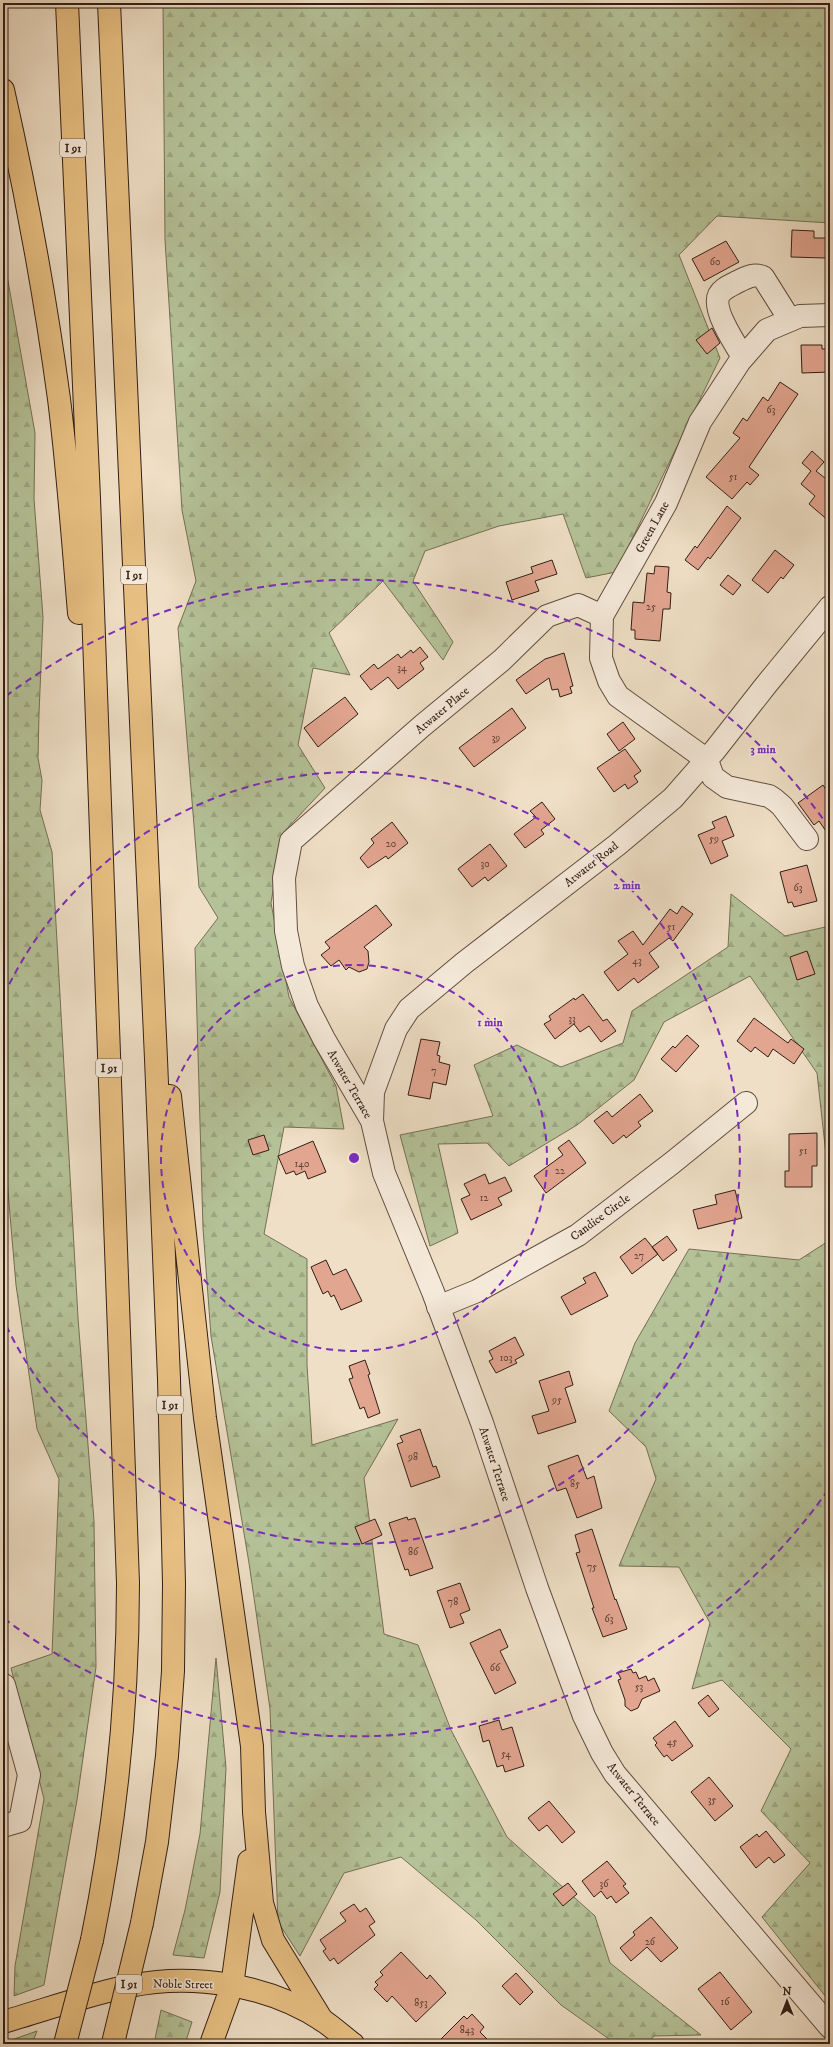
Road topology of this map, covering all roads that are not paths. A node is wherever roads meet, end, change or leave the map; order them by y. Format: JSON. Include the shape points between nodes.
{"nodes":[{"id":1,"x":67,"y":3,"type":"edge"},
{"id":2,"x":109,"y":3,"type":"edge"},
{"id":3,"x":3,"y":90,"type":"edge"},
{"id":4,"x":830,"y":315,"type":"edge"},
{"id":5,"x":790,"y":320,"type":"junction"},
{"id":6,"x":743,"y":357,"type":"junction"},
{"id":7,"x":830,"y":606,"type":"edge"},
{"id":8,"x":602,"y":616,"type":"junction"},
{"id":9,"x":707,"y":760,"type":"junction"},
{"id":10,"x":807,"y":839,"type":"dead end"},
{"id":11,"x":291,"y":841,"type":"joint"},
{"id":12,"x":102,"y":879,"type":"junction"},
{"id":13,"x":148,"y":884,"type":"junction"},
{"id":14,"x":746,"y":1104,"type":"dead end"},
{"id":15,"x":372,"y":1121,"type":"junction"},
{"id":16,"x":438,"y":1307,"type":"junction"},
{"id":17,"x":3,"y":1685,"type":"edge"},
{"id":18,"x":254,"y":1812,"type":"junction"},
{"id":19,"x":3,"y":1826,"type":"edge"},
{"id":20,"x":232,"y":1986,"type":"junction"},
{"id":21,"x":322,"y":2020,"type":"junction"},
{"id":22,"x":3,"y":2022,"type":"edge"},
{"id":23,"x":830,"y":2028,"type":"edge"},
{"id":24,"x":65,"y":2044,"type":"edge"},
{"id":25,"x":113,"y":2044,"type":"edge"},
{"id":26,"x":211,"y":2044,"type":"edge"},
{"id":27,"x":353,"y":2044,"type":"edge"}],
"edges":[{"from":1,"to":12,"type":"main road","number":"I 91"},
{"from":2,"to":13,"type":"main road","number":"I 91"},
{"from":3,"to":12,"type":"main road","via":[[28,205],[59,400]]},
{"from":4,"to":5,"type":"street","name":"Green Lane","via":[[800,316]]},
{"from":5,"to":6,"type":"street","name":"Green Lane","via":[[768,330]]},
{"from":5,"to":6,"type":"street","via":[[763,277],[752,275],[724,289],[718,300],[718,307]]},
{"from":6,"to":8,"type":"street","name":"Green Lane","via":[[700,422],[666,503]]},
{"from":7,"to":9,"type":"street","name":"Atwater Road"},
{"from":8,"to":9,"type":"street","name":"Green Lane","via":[[601,658],[609,681],[618,696]]},
{"from":8,"to":11,"type":"street","name":"Atwater Place","via":[[578,605],[547,616],[502,660]]},
{"from":9,"to":10,"type":"street","via":[[713,777],[727,787],[769,796],[775,800]]},
{"from":9,"to":15,"type":"street","name":"Atwater Road","via":[[673,798],[617,845],[458,968],[410,1009],[396,1029],[373,1092]]},
{"from":11,"to":15,"type":"street","name":"Atwater Terrace","via":[[284,878],[286,931],[293,966],[307,1006]]},
{"from":12,"to":24,"type":"main road","number":"I 91","bridge":true,"via":[[128,1613],[125,1700],[110,1842],[92,1940]]},
{"from":13,"to":18,"type":"main road","via":[[202,1390],[252,1746]]},
{"from":13,"to":25,"type":"main road","number":"I 91","bridge":true,"via":[[169,1379],[174,1613],[171,1701],[157,1842],[142,1923]]},
{"from":14,"to":16,"type":"street","name":"Candice Circle","via":[[578,1235],[477,1291]]},
{"from":15,"to":16,"type":"street","name":"Atwater Terrace","via":[[384,1172]]},
{"from":16,"to":23,"type":"street","name":"Atwater Terrace","via":[[482,1423],[540,1596],[584,1716],[602,1753],[615,1774]]},
{"from":17,"to":19,"type":"street","via":[[29,1774],[20,1821]]},
{"from":18,"to":20,"type":"main road"},
{"from":18,"to":21,"type":"main road","via":[[262,1903],[273,1940]]},
{"from":20,"to":21,"type":"main road","name":"Noble Street","via":[[282,2000]]},
{"from":20,"to":22,"type":"main road","name":"Noble Street","via":[[187,1981],[130,1986]]},
{"from":20,"to":26,"type":"main road"},
{"from":21,"to":27,"type":"main road","name":"Noble Street"}]}
